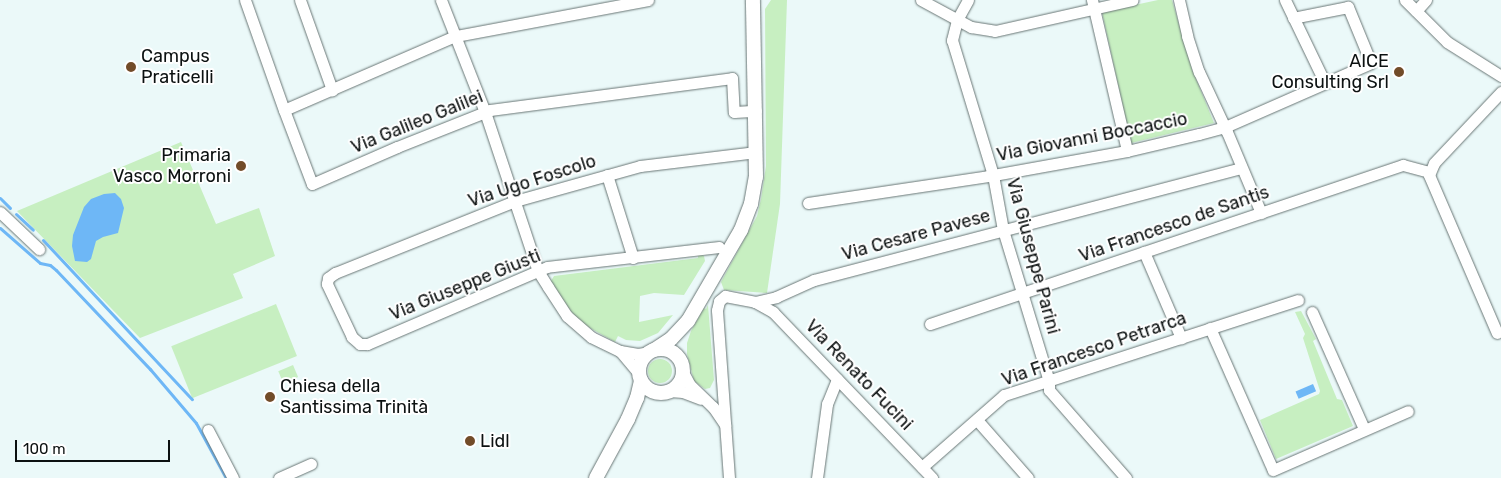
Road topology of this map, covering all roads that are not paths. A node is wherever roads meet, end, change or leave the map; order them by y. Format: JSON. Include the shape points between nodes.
{"nodes":[{"id":1,"x":245,"y":0,"type":"edge"},
{"id":2,"x":441,"y":0,"type":"edge"},
{"id":3,"x":648,"y":0,"type":"edge"},
{"id":4,"x":754,"y":0,"type":"edge"},
{"id":5,"x":921,"y":0,"type":"edge"},
{"id":6,"x":968,"y":0,"type":"edge"},
{"id":7,"x":1133,"y":0,"type":"edge"},
{"id":8,"x":1180,"y":0,"type":"edge"},
{"id":9,"x":1285,"y":0,"type":"edge"},
{"id":10,"x":1405,"y":0,"type":"edge"},
{"id":11,"x":1426,"y":0,"type":"edge"},
{"id":12,"x":305,"y":1,"type":"edge"},
{"id":13,"x":1347,"y":3,"type":"edge"},
{"id":14,"x":1094,"y":4,"type":"edge"},
{"id":15,"x":1416,"y":11,"type":"junction"},
{"id":16,"x":1293,"y":18,"type":"junction"},
{"id":17,"x":957,"y":20,"type":"junction"},
{"id":18,"x":455,"y":36,"type":"junction"},
{"id":19,"x":1501,"y":76,"type":"edge"},
{"id":20,"x":1325,"y":83,"type":"junction"},
{"id":21,"x":332,"y":90,"type":"junction"},
{"id":22,"x":1501,"y":92,"type":"edge"},
{"id":23,"x":284,"y":110,"type":"junction"},
{"id":24,"x":756,"y":111,"type":"junction"},
{"id":25,"x":485,"y":112,"type":"junction"},
{"id":26,"x":1225,"y":127,"type":"junction"},
{"id":27,"x":1127,"y":151,"type":"junction"},
{"id":28,"x":756,"y":152,"type":"junction"},
{"id":29,"x":1241,"y":168,"type":"junction"},
{"id":30,"x":1429,"y":172,"type":"junction"},
{"id":31,"x":607,"y":175,"type":"junction"},
{"id":32,"x":993,"y":175,"type":"junction"},
{"id":33,"x":514,"y":201,"type":"junction"},
{"id":34,"x":808,"y":203,"type":"dead end"},
{"id":35,"x":0,"y":212,"type":"edge"},
{"id":36,"x":1261,"y":213,"type":"junction"},
{"id":37,"x":1004,"y":230,"type":"junction"},
{"id":38,"x":719,"y":248,"type":"dead end"},
{"id":39,"x":39,"y":249,"type":"dead end"},
{"id":40,"x":1144,"y":252,"type":"junction"},
{"id":41,"x":633,"y":258,"type":"junction"},
{"id":42,"x":538,"y":271,"type":"junction"},
{"id":43,"x":328,"y":278,"type":"joint"},
{"id":44,"x":1022,"y":294,"type":"junction"},
{"id":45,"x":776,"y":297,"type":"junction"},
{"id":46,"x":1298,"y":300,"type":"dead end"},
{"id":47,"x":755,"y":302,"type":"junction"},
{"id":48,"x":773,"y":312,"type":"junction"},
{"id":49,"x":1312,"y":312,"type":"dead end"},
{"id":50,"x":688,"y":321,"type":"junction"},
{"id":51,"x":930,"y":324,"type":"dead end"},
{"id":52,"x":1210,"y":328,"type":"junction"},
{"id":53,"x":1500,"y":336,"type":"edge"},
{"id":54,"x":1181,"y":338,"type":"junction"},
{"id":55,"x":620,"y":351,"type":"junction"},
{"id":56,"x":651,"y":351,"type":"junction"},
{"id":57,"x":681,"y":365,"type":"junction"},
{"id":58,"x":640,"y":377,"type":"junction"},
{"id":59,"x":837,"y":379,"type":"junction"},
{"id":60,"x":1049,"y":381,"type":"junction"},
{"id":61,"x":723,"y":387,"type":"junction"},
{"id":62,"x":663,"y":392,"type":"junction"},
{"id":63,"x":708,"y":402,"type":"junction"},
{"id":64,"x":1408,"y":411,"type":"dead end"},
{"id":65,"x":628,"y":419,"type":"junction"},
{"id":66,"x":977,"y":420,"type":"junction"},
{"id":67,"x":726,"y":426,"type":"junction"},
{"id":68,"x":1364,"y":429,"type":"junction"},
{"id":69,"x":208,"y":430,"type":"dead end"},
{"id":70,"x":311,"y":464,"type":"dead end"},
{"id":71,"x":922,"y":467,"type":"junction"},
{"id":72,"x":233,"y":478,"type":"edge"},
{"id":73,"x":279,"y":478,"type":"edge"},
{"id":74,"x":596,"y":478,"type":"edge"},
{"id":75,"x":729,"y":478,"type":"edge"},
{"id":76,"x":817,"y":478,"type":"edge"},
{"id":77,"x":932,"y":478,"type":"edge"},
{"id":78,"x":1028,"y":478,"type":"edge"},
{"id":79,"x":1126,"y":478,"type":"edge"}],
"edges":[{"from":1,"to":23,"type":"street"},
{"from":2,"to":18,"type":"street"},
{"from":3,"to":18,"type":"street"},
{"from":4,"to":24,"type":"main road"},
{"from":5,"to":17,"type":"street"},
{"from":6,"to":17,"type":"street"},
{"from":7,"to":14,"type":"street"},
{"from":8,"to":26,"type":"street","via":[[1199,72]]},
{"from":9,"to":16,"type":"street"},
{"from":10,"to":15,"type":"street"},
{"from":11,"to":15,"type":"street"},
{"from":12,"to":21,"type":"street"},
{"from":13,"to":16,"type":"street"},
{"from":13,"to":20,"type":"street","name":"Via Giovanni Boccaccio","via":[[1371,63]]},
{"from":14,"to":17,"type":"street","via":[[995,31],[971,27]]},
{"from":14,"to":27,"type":"street"},
{"from":15,"to":19,"type":"street","via":[[1447,42]]},
{"from":16,"to":20,"type":"street"},
{"from":17,"to":32,"type":"street","name":"Via Giuseppe Parini","via":[[952,40]]},
{"from":18,"to":21,"type":"street"},
{"from":18,"to":25,"type":"street"},
{"from":20,"to":26,"type":"street","name":"Via Giovanni Boccaccio"},
{"from":21,"to":23,"type":"street"},
{"from":22,"to":30,"type":"street"},
{"from":23,"to":25,"type":"street","name":"Via Galileo Galilei","via":[[312,184]]},
{"from":24,"to":25,"type":"street","name":"Via Galileo Galilei","via":[[734,112],[732,78]]},
{"from":24,"to":28,"type":"main road"},
{"from":25,"to":33,"type":"street"},
{"from":26,"to":27,"type":"street","name":"Via Giovanni Boccaccio"},
{"from":26,"to":29,"type":"street"},
{"from":27,"to":32,"type":"street","name":"Via Giovanni Boccaccio"},
{"from":28,"to":31,"type":"street","name":"Via Ugo Foscolo","via":[[650,164]]},
{"from":28,"to":50,"type":"main road","via":[[755,187],[746,219]]},
{"from":29,"to":36,"type":"street"},
{"from":29,"to":37,"type":"street","name":"Via Cesare Pavese"},
{"from":30,"to":36,"type":"street","name":"Via Francesco de Santis","via":[[1403,165]]},
{"from":30,"to":53,"type":"street"},
{"from":31,"to":33,"type":"street","name":"Via Ugo Foscolo"},
{"from":31,"to":41,"type":"street"},
{"from":32,"to":34,"type":"street","name":"Via Giovanni Boccaccio"},
{"from":32,"to":37,"type":"street","name":"Via Giuseppe Parini"},
{"from":33,"to":42,"type":"street"},
{"from":33,"to":43,"type":"street","name":"Via Ugo Foscolo","via":[[335,272]]},
{"from":35,"to":39,"type":"street"},
{"from":36,"to":40,"type":"street","name":"Via Francesco de Santis"},
{"from":37,"to":44,"type":"street","name":"Via Giuseppe Parini"},
{"from":37,"to":45,"type":"street","name":"Via Cesare Pavese","via":[[814,280]]},
{"from":38,"to":41,"type":"street","name":"Via Giuseppe Giusti"},
{"from":40,"to":44,"type":"street","name":"Via Francesco de Santis"},
{"from":40,"to":54,"type":"street"},
{"from":41,"to":42,"type":"street","name":"Via Giuseppe Giusti"},
{"from":42,"to":43,"type":"street","name":"Via Giuseppe Giusti","via":[[363,344],[352,337],[327,284]]},
{"from":42,"to":55,"type":"street","via":[[554,298],[576,324],[591,337]]},
{"from":44,"to":51,"type":"street","name":"Via Francesco de Santis"},
{"from":44,"to":60,"type":"street","name":"Via Giuseppe Parini"},
{"from":45,"to":47,"type":"street","name":"Via Cesare Pavese"},
{"from":45,"to":48,"type":"street"},
{"from":46,"to":52,"type":"street","name":"Via Francesco Petrarca"},
{"from":47,"to":48,"type":"street","name":"Via Renato Fucini"},
{"from":47,"to":61,"type":"street","via":[[731,297],[721,298],[717,304]]},
{"from":48,"to":59,"type":"street","name":"Via Renato Fucini"},
{"from":49,"to":68,"type":"street"},
{"from":50,"to":56,"type":"main road","via":[[670,339]]},
{"from":50,"to":57,"type":"main road","via":[[680,344]]},
{"from":52,"to":54,"type":"street","name":"Via Francesco Petrarca"},
{"from":52,"to":68,"type":"street","via":[[1273,470]]},
{"from":54,"to":60,"type":"street","name":"Via Francesco Petrarca"},
{"from":55,"to":56,"type":"street","via":[[638,354]]},
{"from":55,"to":58,"type":"street"},
{"from":56,"to":57,"type":"main road","via":[[665,349]]},
{"from":56,"to":58,"type":"main road","via":[[640,362]]},
{"from":57,"to":62,"type":"main road","via":[[679,384]]},
{"from":57,"to":63,"type":"street","via":[[690,385]]},
{"from":58,"to":62,"type":"main road","via":[[644,386]]},
{"from":58,"to":65,"type":"main road","via":[[637,398]]},
{"from":59,"to":71,"type":"street","name":"Via Renato Fucini"},
{"from":59,"to":76,"type":"street","via":[[827,404]]},
{"from":60,"to":66,"type":"street","name":"Via Francesco Petrarca","via":[[1004,395]]},
{"from":60,"to":79,"type":"street","name":"Via Giuseppe Parini","via":[[1049,390]]},
{"from":61,"to":63,"type":"street"},
{"from":61,"to":67,"type":"street"},
{"from":62,"to":63,"type":"street","via":[[683,392]]},
{"from":62,"to":65,"type":"main road","via":[[645,399]]},
{"from":63,"to":67,"type":"street"},
{"from":64,"to":68,"type":"street"},
{"from":65,"to":74,"type":"main road"},
{"from":66,"to":71,"type":"street","name":"Via Francesco Petrarca"},
{"from":66,"to":78,"type":"street"},
{"from":67,"to":75,"type":"street"},
{"from":69,"to":72,"type":"street"},
{"from":70,"to":73,"type":"street"},
{"from":71,"to":77,"type":"street","name":"Via Renato Fucini"}]}
